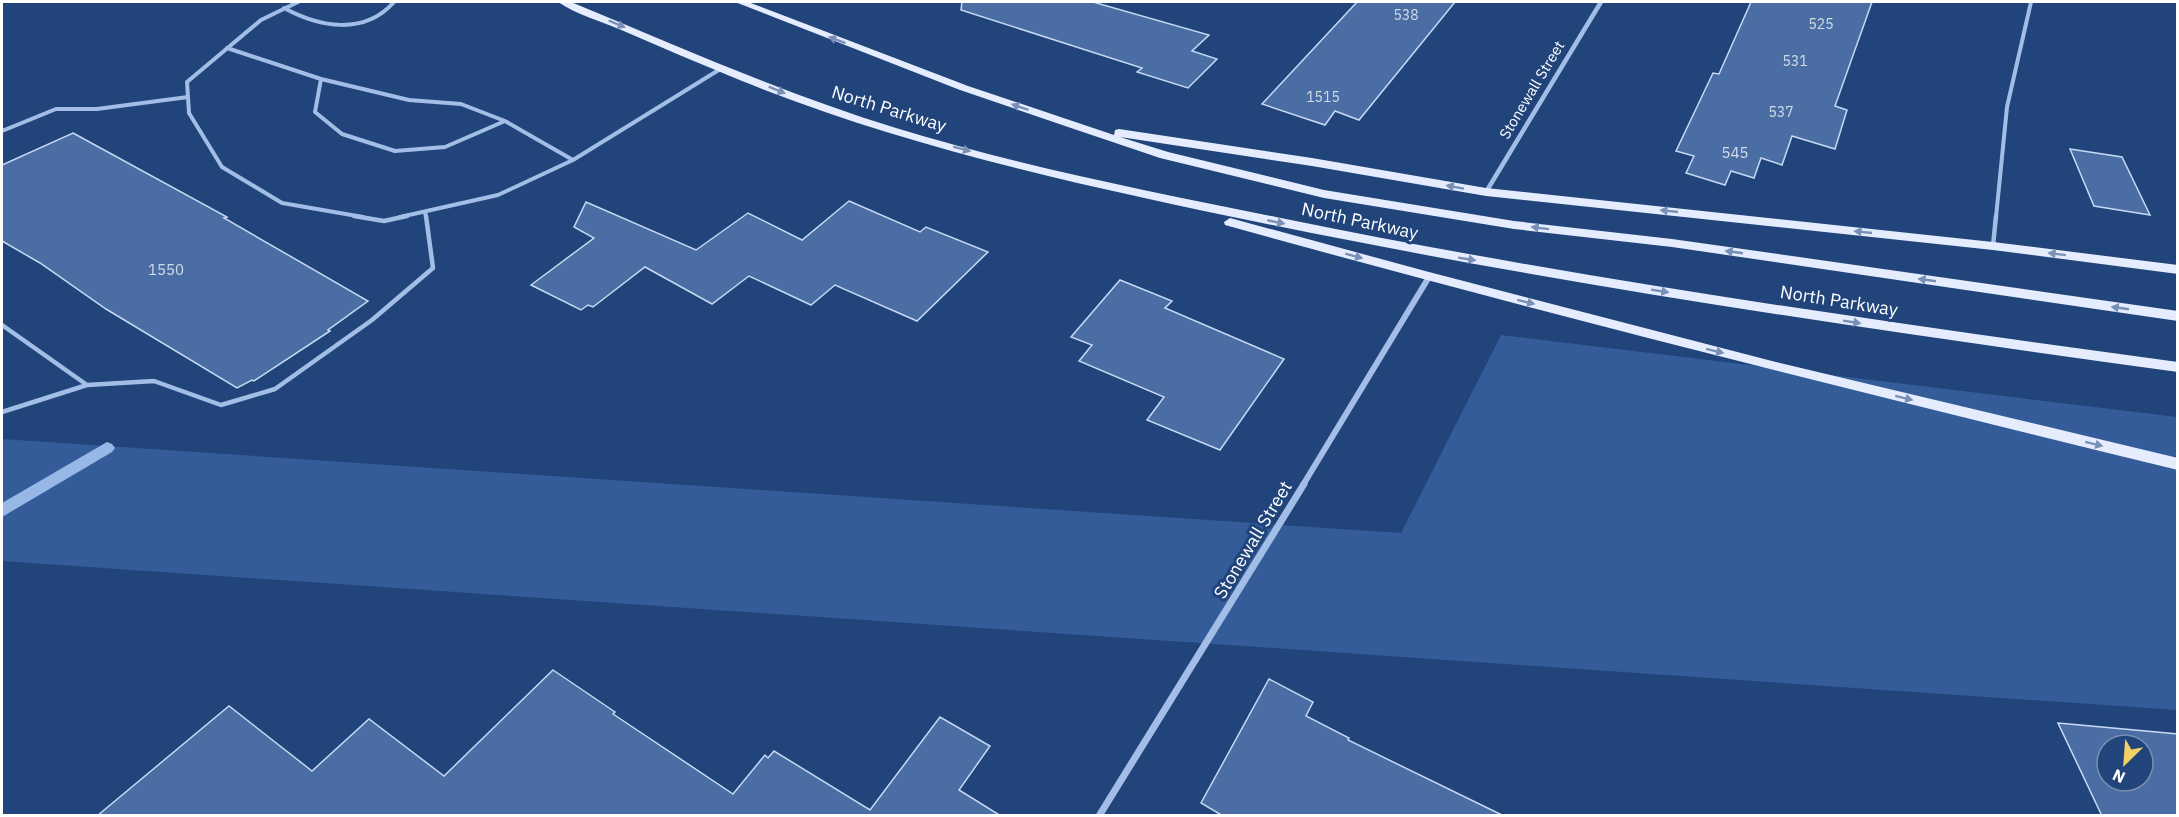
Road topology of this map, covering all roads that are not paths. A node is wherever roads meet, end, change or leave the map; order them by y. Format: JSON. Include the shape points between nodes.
{"nodes":[{"id":1,"x":298,"y":2,"type":"edge"},
{"id":2,"x":394,"y":2,"type":"edge"},
{"id":3,"x":562,"y":2,"type":"edge"},
{"id":4,"x":740,"y":2,"type":"edge"},
{"id":5,"x":1601,"y":2,"type":"edge"},
{"id":6,"x":2031,"y":2,"type":"edge"},
{"id":7,"x":284,"y":8,"type":"junction"},
{"id":8,"x":227,"y":48,"type":"junction"},
{"id":9,"x":723,"y":68,"type":"junction"},
{"id":10,"x":321,"y":79,"type":"junction"},
{"id":11,"x":188,"y":97,"type":"junction"},
{"id":12,"x":505,"y":121,"type":"junction"},
{"id":13,"x":1075,"y":126,"type":"junction"},
{"id":14,"x":2,"y":131,"type":"edge"},
{"id":15,"x":573,"y":160,"type":"junction"},
{"id":16,"x":1075,"y":179,"type":"junction"},
{"id":17,"x":1486,"y":192,"type":"junction"},
{"id":18,"x":425,"y":212,"type":"junction"},
{"id":19,"x":1993,"y":246,"type":"junction"},
{"id":20,"x":2178,"y":270,"type":"edge"},
{"id":21,"x":1429,"y":277,"type":"junction"},
{"id":22,"x":2178,"y":316,"type":"edge"},
{"id":23,"x":2,"y":325,"type":"edge"},
{"id":24,"x":2178,"y":366,"type":"edge"},
{"id":25,"x":87,"y":385,"type":"junction"},
{"id":26,"x":2,"y":412,"type":"edge"},
{"id":27,"x":2178,"y":464,"type":"edge"},
{"id":28,"x":1099,"y":816,"type":"edge"}],
"edges":[{"from":1,"to":7,"type":"lane"},
{"from":2,"to":7,"type":"lane","via":[[375,17],[339,26],[309,21]]},
{"from":3,"to":9,"type":"main road","name":"North Parkway","one_way":true},
{"from":13,"to":4,"type":"main road","name":"North Parkway","one_way":true},
{"from":5,"to":17,"type":"street","name":"Stonewall Street"},
{"from":6,"to":19,"type":"lane","via":[[2007,107]]},
{"from":7,"to":8,"type":"lane","via":[[261,20]]},
{"from":8,"to":10,"type":"lane"},
{"from":8,"to":11,"type":"lane","via":[[187,82]]},
{"from":9,"to":15,"type":"lane"},
{"from":9,"to":16,"type":"main road","name":"North Parkway","one_way":true,"via":[[891,131]]},
{"from":10,"to":12,"type":"lane","via":[[409,100],[460,104]]},
{"from":10,"to":12,"type":"lane","via":[[315,112],[342,134],[395,151],[445,147]]},
{"from":11,"to":14,"type":"lane","via":[[97,110],[56,109]]},
{"from":11,"to":18,"type":"lane","via":[[189,113],[222,167],[282,203],[384,221]]},
{"from":12,"to":15,"type":"lane"},
{"from":17,"to":13,"type":"main road","one_way":true},
{"from":22,"to":13,"type":"main road","name":"North Parkway","one_way":true,"via":[[1672,243],[1514,225],[1324,194],[1164,155]]},
{"from":15,"to":18,"type":"lane","via":[[498,195]]},
{"from":16,"to":21,"type":"main road","one_way":true},
{"from":16,"to":24,"type":"main road","name":"North Parkway","one_way":true,"via":[[1420,252],[1889,327]]},
{"from":19,"to":17,"type":"main road","one_way":true},
{"from":18,"to":25,"type":"lane","via":[[433,267],[372,320],[275,389],[221,405],[154,381]]},
{"from":20,"to":19,"type":"main road","one_way":true},
{"from":21,"to":27,"type":"main road","one_way":true},
{"from":21,"to":28,"type":"street","name":"Stonewall Street"},
{"from":23,"to":25,"type":"lane"},
{"from":25,"to":26,"type":"lane"}]}
